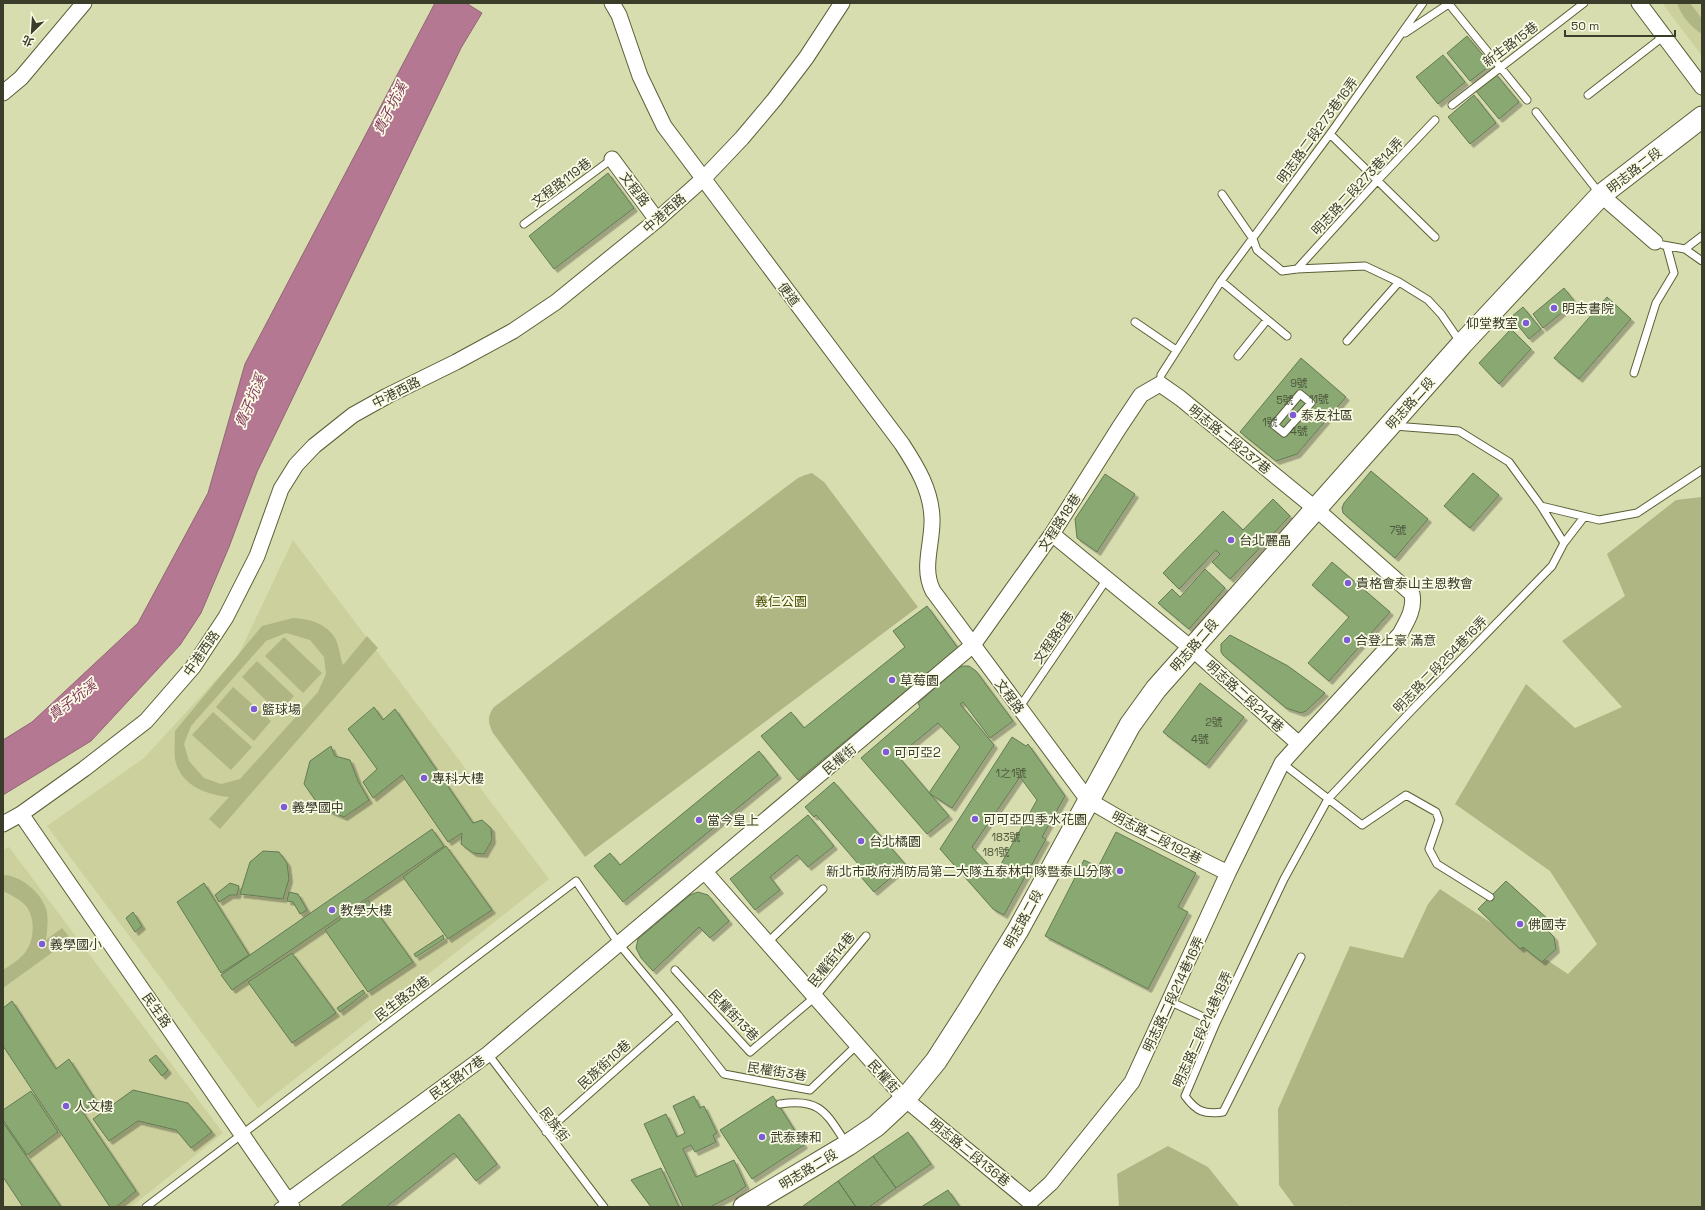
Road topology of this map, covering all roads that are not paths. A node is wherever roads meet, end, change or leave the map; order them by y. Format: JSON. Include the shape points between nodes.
{"nodes":[{"id":1,"x":612,"y":3,"type":"edge"},
{"id":2,"x":842,"y":3,"type":"edge"},
{"id":3,"x":1423,"y":3,"type":"edge"},
{"id":4,"x":1450,"y":3,"type":"edge"},
{"id":5,"x":1584,"y":3,"type":"edge"},
{"id":6,"x":1639,"y":3,"type":"edge"},
{"id":7,"x":79,"y":8,"type":"edge"},
{"id":8,"x":1401,"y":35,"type":"junction"},
{"id":9,"x":1664,"y":36,"type":"junction"},
{"id":10,"x":1500,"y":66,"type":"junction"},
{"id":11,"x":1702,"y":87,"type":"edge"},
{"id":12,"x":3,"y":93,"type":"edge"},
{"id":13,"x":1588,"y":95,"type":"dead end"},
{"id":14,"x":1527,"y":100,"type":"dead end"},
{"id":15,"x":1452,"y":105,"type":"dead end"},
{"id":16,"x":1536,"y":112,"type":"dead end"},
{"id":17,"x":1702,"y":117,"type":"edge"},
{"id":18,"x":1435,"y":120,"type":"dead end"},
{"id":19,"x":1330,"y":134,"type":"junction"},
{"id":20,"x":612,"y":159,"type":"joint"},
{"id":21,"x":703,"y":179,"type":"junction"},
{"id":22,"x":1377,"y":181,"type":"junction"},
{"id":23,"x":1222,"y":194,"type":"dead end"},
{"id":24,"x":1601,"y":195,"type":"junction"},
{"id":25,"x":657,"y":220,"type":"junction"},
{"id":26,"x":524,"y":224,"type":"dead end"},
{"id":27,"x":1435,"y":236,"type":"dead end"},
{"id":28,"x":1702,"y":236,"type":"edge"},
{"id":29,"x":1253,"y":239,"type":"junction"},
{"id":30,"x":1661,"y":244,"type":"junction"},
{"id":31,"x":1685,"y":249,"type":"junction"},
{"id":32,"x":1702,"y":261,"type":"edge"},
{"id":33,"x":1297,"y":269,"type":"junction"},
{"id":34,"x":1221,"y":281,"type":"junction"},
{"id":35,"x":1399,"y":282,"type":"junction"},
{"id":36,"x":1268,"y":320,"type":"junction"},
{"id":37,"x":1135,"y":322,"type":"dead end"},
{"id":38,"x":1287,"y":336,"type":"dead end"},
{"id":39,"x":1347,"y":341,"type":"dead end"},
{"id":40,"x":1462,"y":344,"type":"junction"},
{"id":41,"x":1176,"y":350,"type":"junction"},
{"id":42,"x":1238,"y":356,"type":"dead end"},
{"id":43,"x":1634,"y":373,"type":"dead end"},
{"id":44,"x":1160,"y":384,"type":"junction"},
{"id":45,"x":1389,"y":426,"type":"junction"},
{"id":46,"x":1280,"y":430,"type":"joint"},
{"id":47,"x":1702,"y":470,"type":"edge"},
{"id":48,"x":1541,"y":506,"type":"junction"},
{"id":49,"x":1316,"y":509,"type":"junction"},
{"id":50,"x":1584,"y":517,"type":"junction"},
{"id":51,"x":1052,"y":534,"type":"junction"},
{"id":52,"x":1564,"y":543,"type":"junction"},
{"id":53,"x":1107,"y":578,"type":"junction"},
{"id":54,"x":933,"y":591,"type":"joint"},
{"id":55,"x":973,"y":645,"type":"junction"},
{"id":56,"x":1191,"y":648,"type":"junction"},
{"id":57,"x":1019,"y":708,"type":"junction"},
{"id":58,"x":1299,"y":744,"type":"junction"},
{"id":59,"x":1282,"y":763,"type":"junction"},
{"id":60,"x":1328,"y":799,"type":"junction"},
{"id":61,"x":1088,"y":800,"type":"junction"},
{"id":62,"x":21,"y":814,"type":"junction"},
{"id":63,"x":3,"y":824,"type":"edge"},
{"id":64,"x":705,"y":872,"type":"junction"},
{"id":65,"x":1228,"y":873,"type":"junction"},
{"id":66,"x":823,"y":889,"type":"dead end"},
{"id":67,"x":1490,"y":897,"type":"dead end"},
{"id":68,"x":866,"y":936,"type":"dead end"},
{"id":69,"x":767,"y":943,"type":"junction"},
{"id":70,"x":620,"y":944,"type":"junction"},
{"id":71,"x":1302,"y":958,"type":"dead end"},
{"id":72,"x":675,"y":970,"type":"dead end"},
{"id":73,"x":815,"y":997,"type":"junction"},
{"id":74,"x":1170,"y":1001,"type":"junction"},
{"id":75,"x":678,"y":1015,"type":"junction"},
{"id":76,"x":1216,"y":1023,"type":"junction"},
{"id":77,"x":857,"y":1045,"type":"junction"},
{"id":78,"x":488,"y":1054,"type":"junction"},
{"id":79,"x":905,"y":1099,"type":"junction"},
{"id":80,"x":780,"y":1104,"type":"dead end"},
{"id":81,"x":546,"y":1132,"type":"junction"},
{"id":82,"x":242,"y":1134,"type":"junction"},
{"id":83,"x":848,"y":1145,"type":"junction"},
{"id":84,"x":286,"y":1205,"type":"edge"},
{"id":85,"x":1029,"y":1205,"type":"edge"},
{"id":86,"x":146,"y":1207,"type":"edge"},
{"id":87,"x":604,"y":1207,"type":"edge"},
{"id":88,"x":744,"y":1207,"type":"edge"}],
"edges":[{"from":1,"to":21,"type":"street","name":"便道","via":[[654,107],[664,126]]},
{"from":2,"to":21,"type":"street","name":"中港西路","via":[[806,58],[774,100]]},
{"from":3,"to":8,"type":"lane","name":"明志路二段273巷16弄"},
{"from":4,"to":8,"type":"lane"},
{"from":4,"to":10,"type":"lane"},
{"from":5,"to":10,"type":"lane","name":"新生路15巷"},
{"from":6,"to":9,"type":"street"},
{"from":7,"to":12,"type":"street","via":[[21,78]]},
{"from":8,"to":19,"type":"lane","name":"明志路二段273巷16弄"},
{"from":9,"to":11,"type":"street"},
{"from":9,"to":13,"type":"lane"},
{"from":10,"to":14,"type":"lane"},
{"from":10,"to":15,"type":"lane","name":"新生路15巷"},
{"from":16,"to":24,"type":"lane"},
{"from":17,"to":24,"type":"main road","name":"明志路二段"},
{"from":18,"to":22,"type":"lane","name":"明志路二段273巷14弄"},
{"from":19,"to":22,"type":"lane"},
{"from":19,"to":29,"type":"lane","name":"明志路二段273巷16弄"},
{"from":20,"to":25,"type":"street","name":"文程路"},
{"from":20,"to":26,"type":"lane","name":"文程路119巷"},
{"from":21,"to":25,"type":"street","name":"中港西路"},
{"from":21,"to":54,"type":"street","name":"便道","via":[[902,444],[919,471],[929,496],[932,518],[926,571]]},
{"from":22,"to":27,"type":"lane"},
{"from":22,"to":33,"type":"lane","name":"明志路二段273巷14弄"},
{"from":23,"to":29,"type":"lane"},
{"from":24,"to":30,"type":"street"},
{"from":24,"to":40,"type":"main road","name":"明志路二段"},
{"from":25,"to":62,"type":"street","name":"中港西路","via":[[556,302],[513,331],[353,415],[314,446],[296,465],[281,489],[257,556],[226,617],[193,667],[146,721]]},
{"from":28,"to":31,"type":"lane"},
{"from":29,"to":33,"type":"lane","via":[[1257,250],[1282,271]]},
{"from":29,"to":34,"type":"lane","name":"明志路二段273巷16弄"},
{"from":30,"to":31,"type":"lane"},
{"from":30,"to":43,"type":"lane","via":[[1674,273],[1656,303]]},
{"from":31,"to":32,"type":"lane"},
{"from":33,"to":35,"type":"lane","via":[[1365,266]]},
{"from":34,"to":36,"type":"lane"},
{"from":34,"to":41,"type":"lane","name":"明志路二段273巷16弄"},
{"from":35,"to":39,"type":"lane"},
{"from":35,"to":40,"type":"lane","via":[[1428,300]]},
{"from":36,"to":38,"type":"lane"},
{"from":36,"to":42,"type":"lane"},
{"from":37,"to":41,"type":"lane"},
{"from":40,"to":45,"type":"main road","name":"明志路二段"},
{"from":41,"to":44,"type":"lane","name":"明志路二段273巷16弄","via":[[1161,374]]},
{"from":44,"to":49,"type":"street","name":"明志路二段237巷"},
{"from":44,"to":51,"type":"street","name":"文程路18巷","via":[[1141,395]]},
{"from":45,"to":48,"type":"lane","via":[[1459,431],[1509,462]]},
{"from":45,"to":49,"type":"main road","name":"明志路二段"},
{"from":46,"to":46,"type":"lane","via":[[1274,425],[1300,394],[1311,403],[1284,434]]},
{"from":47,"to":50,"type":"lane","via":[[1637,513],[1599,520]]},
{"from":48,"to":50,"type":"lane"},
{"from":48,"to":52,"type":"lane"},
{"from":49,"to":56,"type":"main road","name":"明志路二段"},
{"from":49,"to":58,"type":"street","name":"明志路二段237巷","via":[[1412,594],[1414,603],[1400,634]]},
{"from":50,"to":52,"type":"lane","name":"明志路二段254巷16弄"},
{"from":51,"to":53,"type":"street","name":"明志路二段214巷"},
{"from":51,"to":55,"type":"street","name":"文程路18巷"},
{"from":52,"to":60,"type":"lane","name":"明志路二段254巷16弄","via":[[1552,566]]},
{"from":53,"to":56,"type":"street","name":"明志路二段214巷"},
{"from":53,"to":57,"type":"lane","name":"文程路8巷"},
{"from":54,"to":55,"type":"street","name":"文程路"},
{"from":55,"to":57,"type":"street","name":"文程路"},
{"from":55,"to":64,"type":"street","name":"民權街"},
{"from":56,"to":58,"type":"street","name":"明志路二段214巷"},
{"from":56,"to":61,"type":"main road","name":"明志路二段","via":[[1130,725]]},
{"from":57,"to":61,"type":"street","name":"文程路"},
{"from":58,"to":59,"type":"street"},
{"from":59,"to":60,"type":"lane"},
{"from":59,"to":65,"type":"street","name":"明志路二段214巷16弄"},
{"from":60,"to":67,"type":"lane","via":[[1362,825],[1406,795],[1436,812],[1439,820],[1430,849],[1437,864]]},
{"from":60,"to":76,"type":"lane","name":"明志路二段214巷18弄","via":[[1284,879]]},
{"from":61,"to":65,"type":"street","name":"明志路二段192巷"},
{"from":61,"to":79,"type":"main road","name":"明志路二段","via":[[1018,930],[978,996],[936,1061]]},
{"from":62,"to":63,"type":"street","name":"中港西路"},
{"from":62,"to":82,"type":"street","name":"民生路"},
{"from":64,"to":69,"type":"street","name":"民權街"},
{"from":64,"to":70,"type":"street","name":"民權街"},
{"from":65,"to":74,"type":"street","name":"明志路二段214巷16弄"},
{"from":66,"to":69,"type":"lane"},
{"from":68,"to":73,"type":"lane","name":"民權街14巷"},
{"from":69,"to":73,"type":"street","name":"民權街"},
{"from":70,"to":75,"type":"lane"},
{"from":70,"to":78,"type":"street","name":"民生路17巷"},
{"from":70,"to":82,"type":"lane","name":"民生路31巷","via":[[576,882]]},
{"from":71,"to":76,"type":"lane","name":"明志路二段214巷18弄","via":[[1223,1112],[1210,1114],[1193,1107],[1184,1096]]},
{"from":72,"to":73,"type":"lane","name":"民權街13巷","via":[[750,1052]]},
{"from":73,"to":77,"type":"street","name":"民權街"},
{"from":74,"to":76,"type":"lane"},
{"from":74,"to":85,"type":"street","name":"明志路二段214巷16弄","via":[[1132,1082],[1051,1183]]},
{"from":75,"to":77,"type":"lane","name":"民權街3巷","via":[[724,1074],[810,1090]]},
{"from":75,"to":81,"type":"lane","name":"民族街10巷"},
{"from":77,"to":79,"type":"street","name":"民權街"},
{"from":78,"to":81,"type":"lane","name":"民族街"},
{"from":78,"to":84,"type":"street","name":"民生路17巷"},
{"from":79,"to":83,"type":"main road","name":"明志路二段","via":[[876,1126]]},
{"from":79,"to":85,"type":"street","name":"明志路二段136巷"},
{"from":80,"to":83,"type":"lane","via":[[810,1103],[826,1112]]},
{"from":81,"to":87,"type":"lane","name":"民族街"},
{"from":82,"to":84,"type":"street","name":"民生路"},
{"from":82,"to":86,"type":"lane","name":"民生路31巷"},
{"from":83,"to":88,"type":"main road","name":"明志路二段"}]}
